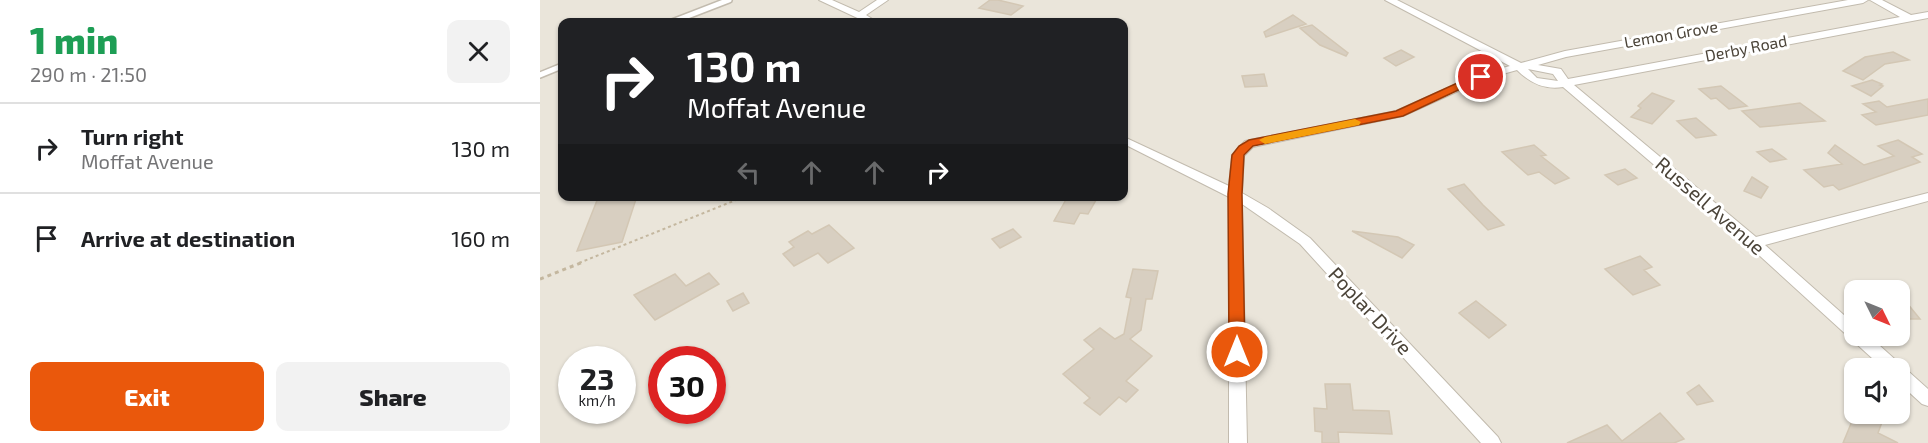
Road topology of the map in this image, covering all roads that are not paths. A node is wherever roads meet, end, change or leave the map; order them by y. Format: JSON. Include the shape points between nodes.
{"nodes":[{"id":1,"x":729,"y":0,"type":"edge"},
{"id":2,"x":824,"y":0,"type":"edge"},
{"id":3,"x":883,"y":0,"type":"edge"},
{"id":4,"x":1390,"y":0,"type":"edge"},
{"id":5,"x":1863,"y":0,"type":"edge"},
{"id":6,"x":1875,"y":0,"type":"edge"},
{"id":7,"x":1928,"y":15,"type":"edge"},
{"id":8,"x":859,"y":16,"type":"junction"},
{"id":9,"x":1907,"y":17,"type":"junction"},
{"id":10,"x":682,"y":18,"type":"edge"},
{"id":11,"x":864,"y":18,"type":"edge"},
{"id":12,"x":1565,"y":54,"type":"junction"},
{"id":13,"x":1517,"y":65,"type":"junction"},
{"id":14,"x":558,"y":68,"type":"edge"},
{"id":15,"x":1550,"y":69,"type":"junction"},
{"id":16,"x":540,"y":75,"type":"edge"},
{"id":17,"x":1564,"y":82,"type":"junction"},
{"id":18,"x":1128,"y":142,"type":"edge"},
{"id":19,"x":1235,"y":194,"type":"junction"},
{"id":20,"x":1928,"y":197,"type":"edge"},
{"id":21,"x":1754,"y":243,"type":"junction"},
{"id":22,"x":1844,"y":324,"type":"edge"},
{"id":23,"x":1869,"y":346,"type":"edge"},
{"id":24,"x":1883,"y":358,"type":"edge"},
{"id":25,"x":1910,"y":383,"type":"edge"},
{"id":26,"x":1928,"y":399,"type":"edge"},
{"id":27,"x":1238,"y":443,"type":"edge"},
{"id":28,"x":1492,"y":443,"type":"edge"}],
"edges":[{"from":1,"to":10,"type":"lane"},
{"from":2,"to":8,"type":"street"},
{"from":3,"to":8,"type":"street"},
{"from":4,"to":13,"type":"street"},
{"from":5,"to":12,"type":"street","name":"Lemon Grove"},
{"from":6,"to":9,"type":"street"},
{"from":7,"to":9,"type":"street","name":"Derby Road"},
{"from":8,"to":11,"type":"street"},
{"from":9,"to":17,"type":"street","name":"Derby Road"},
{"from":12,"to":13,"type":"street","name":"Lemon Grove"},
{"from":12,"to":15,"type":"street"},
{"from":13,"to":15,"type":"street"},
{"from":13,"to":17,"type":"street","name":"Derby Road","via":[[1541,82],[1554,86]]},
{"from":13,"to":19,"type":"street","name":"Lemon Grove","via":[[1399,114],[1249,144],[1238,155]]},
{"from":14,"to":16,"type":"lane"},
{"from":15,"to":17,"type":"street","name":"Russell Avenue","via":[[1559,73]]},
{"from":17,"to":21,"type":"street","name":"Russell Avenue"},
{"from":18,"to":19,"type":"street","name":"Poplar Drive"},
{"from":19,"to":27,"type":"street","name":"Lemon Grove"},
{"from":19,"to":28,"type":"street","name":"Poplar Drive","via":[[1305,240]]},
{"from":20,"to":21,"type":"street"},
{"from":21,"to":22,"type":"street","name":"Russell Avenue"},
{"from":23,"to":24,"type":"street"},
{"from":25,"to":26,"type":"street"}]}
